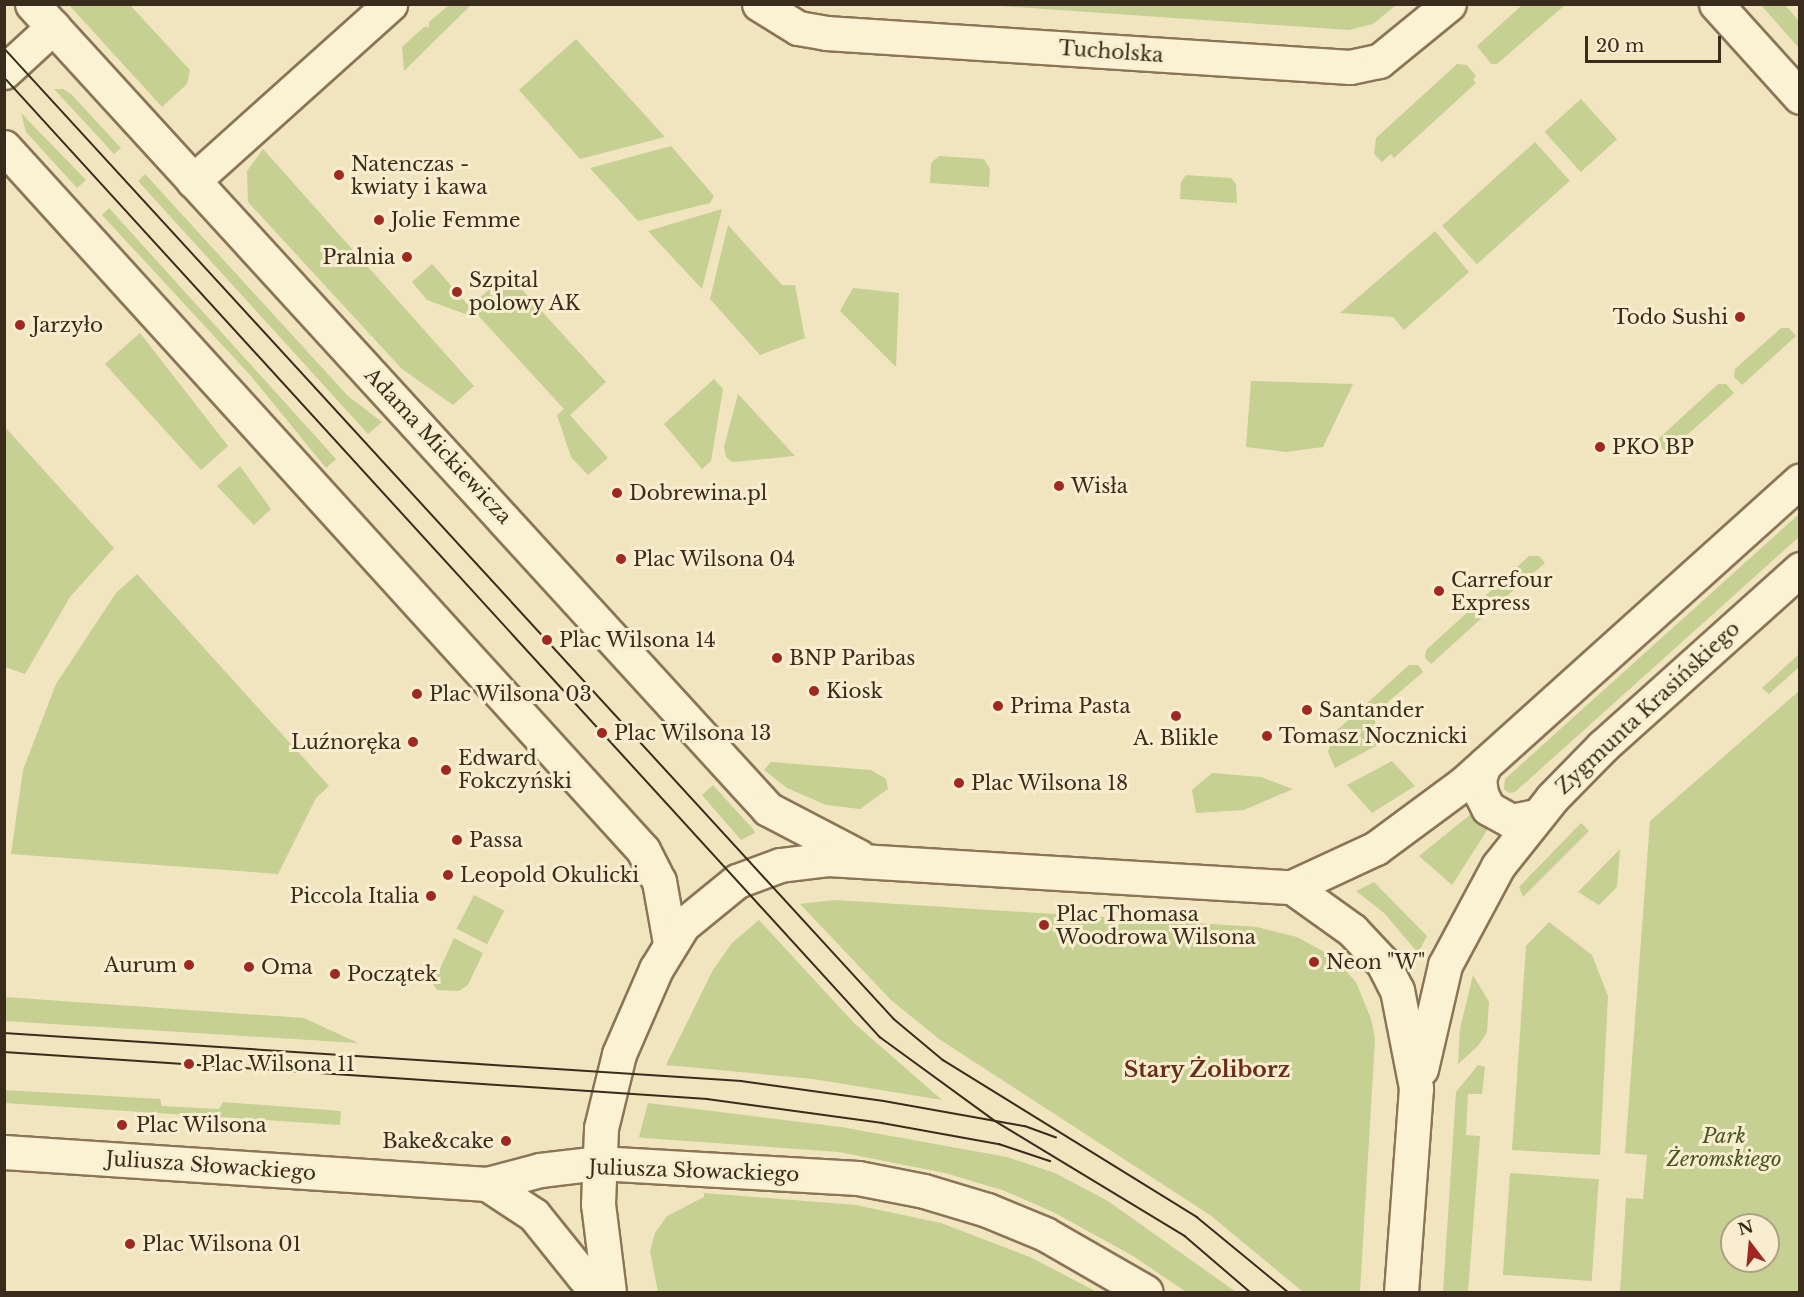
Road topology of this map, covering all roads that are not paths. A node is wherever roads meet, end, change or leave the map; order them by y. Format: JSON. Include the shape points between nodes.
{"nodes":[{"id":1,"x":390,"y":4,"type":"edge"},
{"id":2,"x":759,"y":4,"type":"edge"},
{"id":3,"x":1449,"y":4,"type":"edge"},
{"id":4,"x":1716,"y":4,"type":"edge"},
{"id":5,"x":43,"y":16,"type":"edge"},
{"id":6,"x":4,"y":72,"type":"edge"},
{"id":7,"x":1800,"y":97,"type":"edge"},
{"id":8,"x":4,"y":147,"type":"edge"},
{"id":9,"x":193,"y":181,"type":"junction"},
{"id":10,"x":1800,"y":480,"type":"edge"},
{"id":11,"x":1800,"y":569,"type":"edge"},
{"id":12,"x":1484,"y":765,"type":"junction"},
{"id":13,"x":1537,"y":816,"type":"junction"},
{"id":14,"x":865,"y":860,"type":"junction"},
{"id":15,"x":1292,"y":887,"type":"junction"},
{"id":16,"x":670,"y":943,"type":"junction"},
{"id":17,"x":1416,"y":1088,"type":"junction"},
{"id":18,"x":4,"y":1152,"type":"edge"},
{"id":19,"x":598,"y":1163,"type":"junction"},
{"id":20,"x":487,"y":1184,"type":"junction"},
{"id":21,"x":596,"y":1293,"type":"edge"},
{"id":22,"x":609,"y":1293,"type":"edge"},
{"id":23,"x":1146,"y":1293,"type":"edge"},
{"id":24,"x":1401,"y":1293,"type":"edge"}],
"edges":[{"from":1,"to":9,"type":"main road"},
{"from":2,"to":3,"type":"main road","name":"Tucholska","via":[[798,28],[826,33],[1350,67],[1379,61]]},
{"from":4,"to":7,"type":"main road"},
{"from":5,"to":6,"type":"main road"},
{"from":5,"to":9,"type":"main road","name":"Adama Mickiewicza"},
{"from":8,"to":16,"type":"main road","via":[[643,850],[659,881]]},
{"from":9,"to":14,"type":"main road","name":"Adama Mickiewicza","via":[[768,809]]},
{"from":10,"to":12,"type":"main road"},
{"from":11,"to":13,"type":"main road","name":"Zygmunta Krasińskiego","via":[[1603,746]]},
{"from":12,"to":13,"type":"main road","via":[[1479,779],[1488,808],[1511,821]]},
{"from":12,"to":15,"type":"main road","via":[[1420,818],[1376,848]]},
{"from":13,"to":17,"type":"main road","name":"Zygmunta Krasińskiego","via":[[1498,866],[1449,957]]},
{"from":14,"to":15,"type":"main road"},
{"from":14,"to":16,"type":"main road","via":[[803,860],[756,872],[700,908]]},
{"from":15,"to":17,"type":"main road","via":[[1352,930],[1383,963],[1404,1010]]},
{"from":16,"to":19,"type":"main road","via":[[614,1071]]},
{"from":17,"to":24,"type":"main road"},
{"from":18,"to":20,"type":"main road","name":"Juliusza Słowackiego"},
{"from":19,"to":20,"type":"main road","name":"Juliusza Słowackiego","via":[[540,1170]]},
{"from":19,"to":22,"type":"main road","via":[[600,1244]]},
{"from":19,"to":23,"type":"main road","name":"Juliusza Słowackiego","via":[[858,1178],[924,1191],[987,1210],[1045,1234]]},
{"from":20,"to":21,"type":"main road","via":[[534,1215]]}]}
